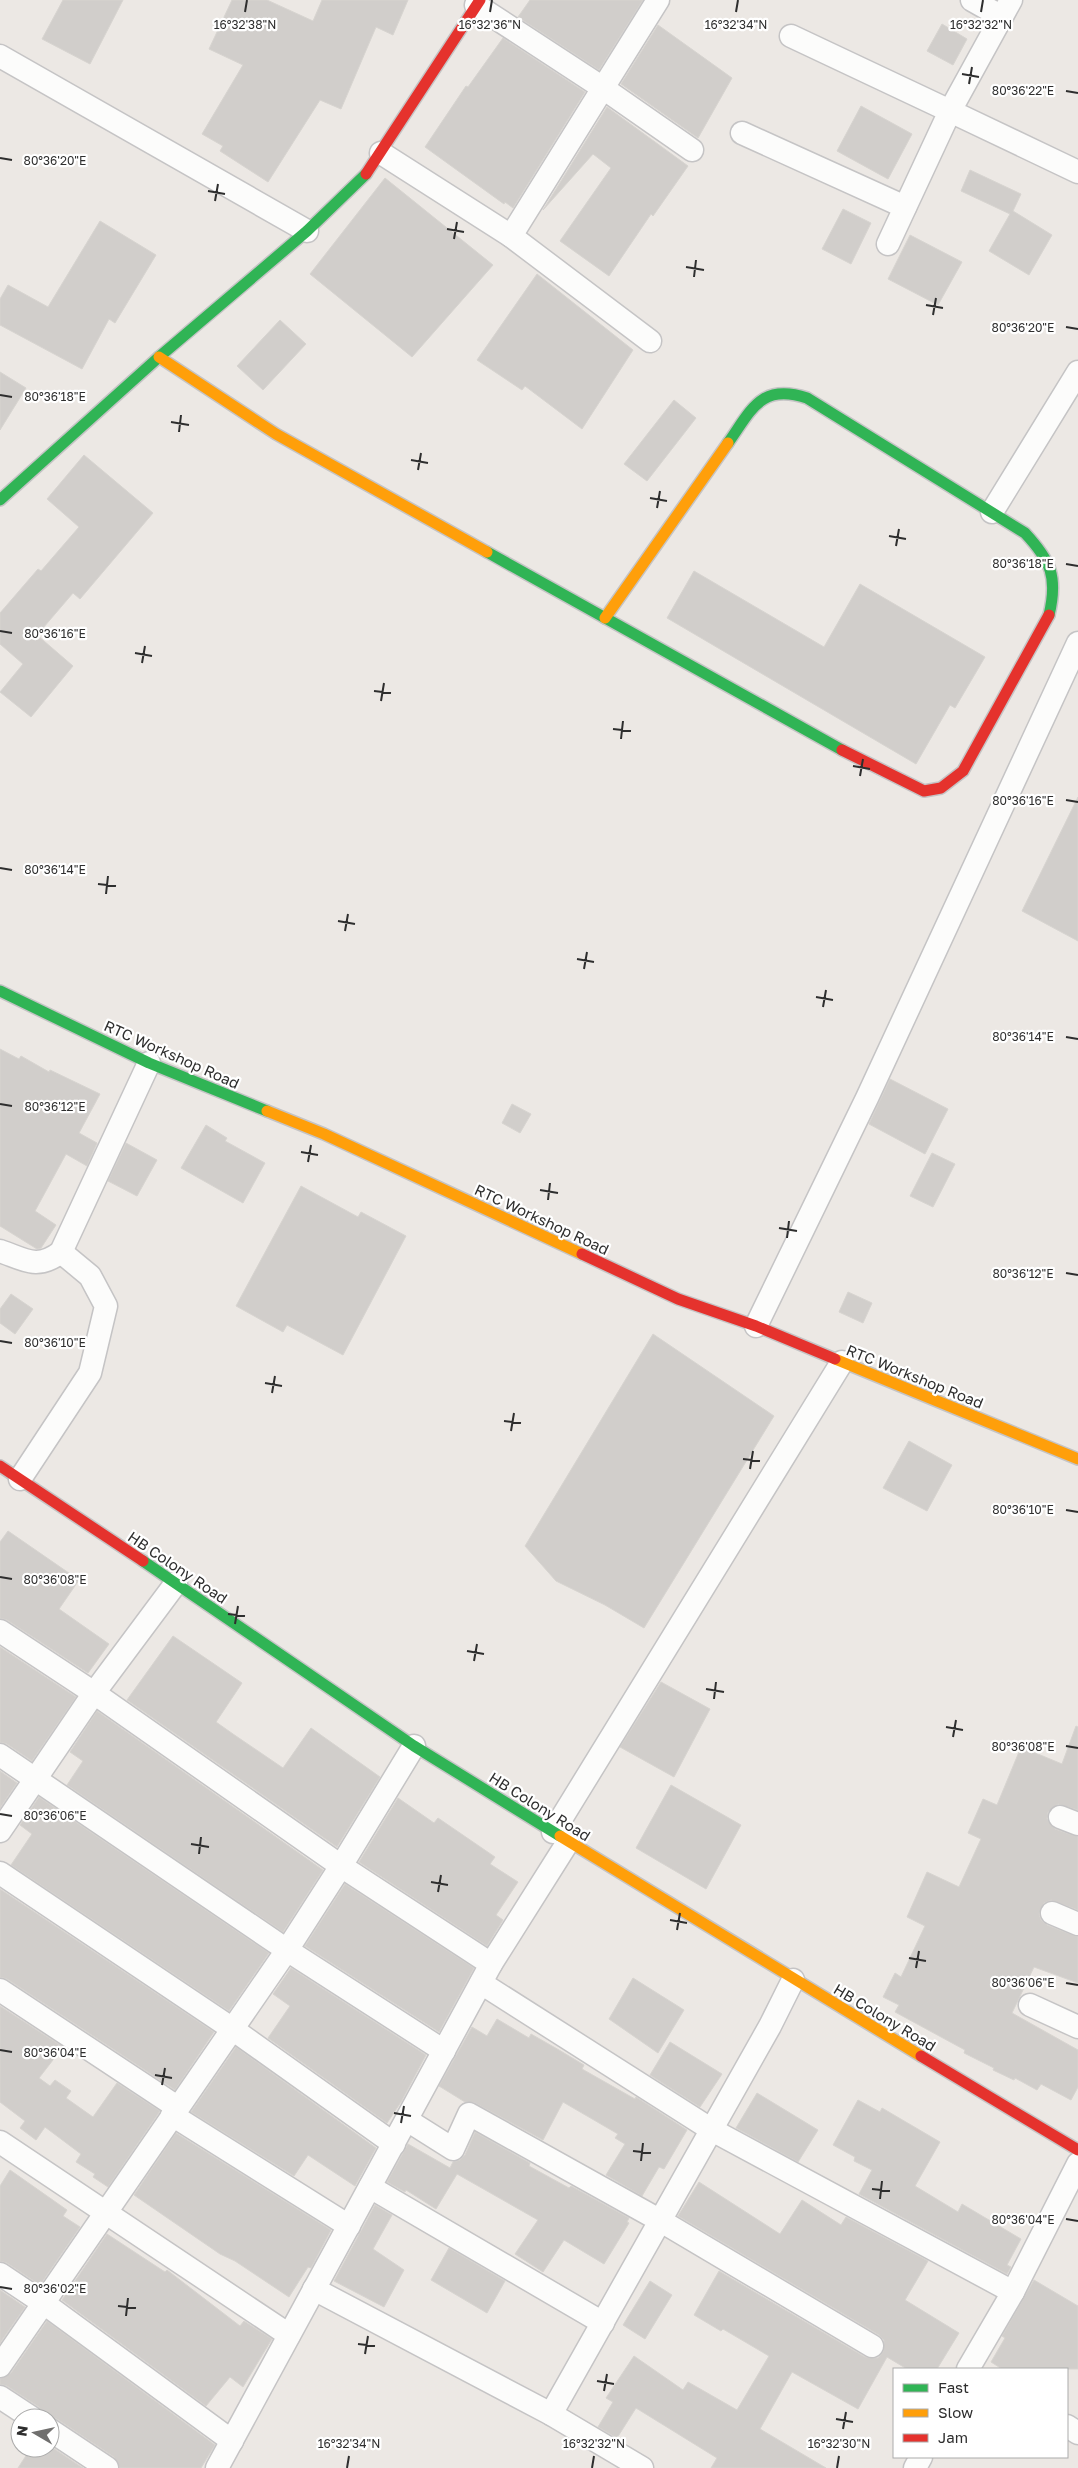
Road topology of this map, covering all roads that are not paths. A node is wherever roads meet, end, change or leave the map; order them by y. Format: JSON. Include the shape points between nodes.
{"nodes":[{"id":1,"x":658,"y":0,"type":"edge"},
{"id":2,"x":972,"y":0,"type":"edge"},
{"id":3,"x":478,"y":2,"type":"edge"},
{"id":4,"x":1006,"y":8,"type":"edge"},
{"id":5,"x":790,"y":36,"type":"dead end"},
{"id":6,"x":0,"y":56,"type":"edge"},
{"id":7,"x":603,"y":88,"type":"junction"},
{"id":8,"x":950,"y":111,"type":"junction"},
{"id":9,"x":742,"y":133,"type":"dead end"},
{"id":10,"x":692,"y":150,"type":"dead end"},
{"id":11,"x":381,"y":153,"type":"junction"},
{"id":12,"x":1078,"y":172,"type":"edge"},
{"id":13,"x":905,"y":207,"type":"junction"},
{"id":14,"x":307,"y":231,"type":"junction"},
{"id":15,"x":511,"y":236,"type":"junction"},
{"id":16,"x":888,"y":244,"type":"dead end"},
{"id":17,"x":650,"y":341,"type":"dead end"},
{"id":18,"x":159,"y":357,"type":"junction"},
{"id":19,"x":1078,"y":372,"type":"edge"},
{"id":20,"x":0,"y":500,"type":"edge"},
{"id":21,"x":992,"y":512,"type":"junction"},
{"id":22,"x":605,"y":618,"type":"junction"},
{"id":23,"x":1076,"y":654,"type":"edge"},
{"id":24,"x":0,"y":991,"type":"edge"},
{"id":25,"x":149,"y":1063,"type":"junction"},
{"id":26,"x":0,"y":1251,"type":"edge"},
{"id":27,"x":61,"y":1252,"type":"junction"},
{"id":28,"x":756,"y":1326,"type":"junction"},
{"id":29,"x":842,"y":1362,"type":"junction"},
{"id":30,"x":1078,"y":1459,"type":"edge"},
{"id":31,"x":0,"y":1466,"type":"edge"},
{"id":32,"x":20,"y":1479,"type":"junction"},
{"id":33,"x":176,"y":1583,"type":"junction"},
{"id":34,"x":0,"y":1631,"type":"edge"},
{"id":35,"x":94,"y":1693,"type":"junction"},
{"id":36,"x":414,"y":1746,"type":"junction"},
{"id":37,"x":0,"y":1755,"type":"edge"},
{"id":38,"x":36,"y":1778,"type":"junction"},
{"id":39,"x":0,"y":1831,"type":"edge"},
{"id":40,"x":561,"y":1837,"type":"junction"},
{"id":41,"x":341,"y":1866,"type":"junction"},
{"id":42,"x":0,"y":1873,"type":"edge"},
{"id":43,"x":1052,"y":1913,"type":"dead end"},
{"id":44,"x":1078,"y":1924,"type":"edge"},
{"id":45,"x":286,"y":1950,"type":"junction"},
{"id":46,"x":486,"y":1973,"type":"junction"},
{"id":47,"x":793,"y":1980,"type":"junction"},
{"id":48,"x":0,"y":1990,"type":"edge"},
{"id":49,"x":1030,"y":2005,"type":"dead end"},
{"id":50,"x":231,"y":2028,"type":"junction"},
{"id":51,"x":1078,"y":2028,"type":"edge"},
{"id":52,"x":444,"y":2051,"type":"junction"},
{"id":53,"x":175,"y":2111,"type":"junction"},
{"id":54,"x":407,"y":2120,"type":"junction"},
{"id":55,"x":712,"y":2130,"type":"junction"},
{"id":56,"x":0,"y":2142,"type":"edge"},
{"id":57,"x":394,"y":2144,"type":"junction"},
{"id":58,"x":1078,"y":2150,"type":"edge"},
{"id":59,"x":1078,"y":2164,"type":"edge"},
{"id":60,"x":370,"y":2187,"type":"junction"},
{"id":61,"x":105,"y":2212,"type":"junction"},
{"id":62,"x":661,"y":2221,"type":"junction"},
{"id":63,"x":349,"y":2226,"type":"junction"},
{"id":64,"x":0,"y":2274,"type":"edge"},
{"id":65,"x":314,"y":2289,"type":"junction"},
{"id":66,"x":1013,"y":2292,"type":"junction"},
{"id":67,"x":45,"y":2304,"type":"junction"},
{"id":68,"x":603,"y":2323,"type":"junction"},
{"id":69,"x":289,"y":2336,"type":"junction"},
{"id":70,"x":872,"y":2346,"type":"dead end"},
{"id":71,"x":0,"y":2366,"type":"edge"},
{"id":72,"x":970,"y":2368,"type":"edge"},
{"id":73,"x":0,"y":2397,"type":"edge"},
{"id":74,"x":17,"y":2408,"type":"edge"},
{"id":75,"x":551,"y":2414,"type":"junction"},
{"id":76,"x":60,"y":2437,"type":"edge"},
{"id":77,"x":232,"y":2441,"type":"junction"},
{"id":78,"x":107,"y":2468,"type":"edge"},
{"id":79,"x":217,"y":2468,"type":"edge"},
{"id":80,"x":642,"y":2468,"type":"edge"}],
"edges":[{"from":1,"to":7,"type":"street"},
{"from":2,"to":4,"type":"street"},
{"from":3,"to":7,"type":"street"},
{"from":3,"to":11,"type":"street"},
{"from":4,"to":8,"type":"street"},
{"from":5,"to":8,"type":"street"},
{"from":6,"to":14,"type":"street"},
{"from":7,"to":10,"type":"street"},
{"from":7,"to":15,"type":"street"},
{"from":8,"to":12,"type":"street"},
{"from":8,"to":13,"type":"street"},
{"from":9,"to":13,"type":"street"},
{"from":11,"to":14,"type":"street","via":[[368,172]]},
{"from":11,"to":15,"type":"street"},
{"from":13,"to":16,"type":"street"},
{"from":14,"to":18,"type":"street"},
{"from":15,"to":17,"type":"street"},
{"from":18,"to":20,"type":"street"},
{"from":18,"to":22,"type":"street","via":[[276,434]]},
{"from":19,"to":21,"type":"street"},
{"from":21,"to":22,"type":"street","via":[[807,398],[785,391],[768,395],[752,409]]},
{"from":21,"to":22,"type":"street","via":[[1025,533],[1046,556],[1054,573],[1054,597],[1048,618],[963,771],[947,786],[936,791],[924,791],[841,750]]},
{"from":23,"to":28,"type":"street"},
{"from":24,"to":25,"type":"street","name":"RTC Workshop Road"},
{"from":25,"to":27,"type":"street"},
{"from":25,"to":28,"type":"street","name":"RTC Workshop Road","via":[[324,1134],[678,1299]]},
{"from":26,"to":27,"type":"street","via":[[36,1264],[50,1261]]},
{"from":27,"to":32,"type":"street","via":[[90,1276],[106,1306],[90,1373]]},
{"from":28,"to":29,"type":"street","name":"RTC Workshop Road"},
{"from":29,"to":30,"type":"street","name":"RTC Workshop Road"},
{"from":29,"to":40,"type":"street"},
{"from":31,"to":32,"type":"street","name":"HB Colony Road"},
{"from":32,"to":33,"type":"street","name":"HB Colony Road"},
{"from":33,"to":35,"type":"street"},
{"from":33,"to":36,"type":"street","name":"HB Colony Road"},
{"from":34,"to":35,"type":"street"},
{"from":35,"to":38,"type":"street"},
{"from":35,"to":41,"type":"street"},
{"from":36,"to":40,"type":"street","name":"HB Colony Road"},
{"from":36,"to":41,"type":"street"},
{"from":37,"to":38,"type":"street"},
{"from":38,"to":39,"type":"street"},
{"from":38,"to":45,"type":"street"},
{"from":40,"to":46,"type":"street"},
{"from":40,"to":47,"type":"street","name":"HB Colony Road"},
{"from":41,"to":45,"type":"street"},
{"from":41,"to":46,"type":"street"},
{"from":42,"to":50,"type":"street"},
{"from":43,"to":44,"type":"street"},
{"from":45,"to":50,"type":"street"},
{"from":45,"to":52,"type":"street"},
{"from":46,"to":52,"type":"street"},
{"from":46,"to":55,"type":"street"},
{"from":47,"to":55,"type":"street"},
{"from":47,"to":58,"type":"street","name":"HB Colony Road"},
{"from":48,"to":53,"type":"street"},
{"from":49,"to":51,"type":"street"},
{"from":50,"to":53,"type":"street"},
{"from":50,"to":57,"type":"street"},
{"from":52,"to":54,"type":"street"},
{"from":53,"to":61,"type":"street"},
{"from":53,"to":63,"type":"street"},
{"from":54,"to":57,"type":"street"},
{"from":54,"to":62,"type":"street","via":[[453,2148],[469,2114]]},
{"from":55,"to":62,"type":"street"},
{"from":55,"to":66,"type":"street"},
{"from":56,"to":61,"type":"street"},
{"from":57,"to":60,"type":"street"},
{"from":59,"to":66,"type":"street"},
{"from":60,"to":63,"type":"street"},
{"from":60,"to":68,"type":"street"},
{"from":61,"to":67,"type":"street"},
{"from":61,"to":69,"type":"street"},
{"from":62,"to":68,"type":"street"},
{"from":62,"to":70,"type":"street"},
{"from":63,"to":65,"type":"street"},
{"from":64,"to":67,"type":"street"},
{"from":65,"to":69,"type":"street"},
{"from":65,"to":75,"type":"street"},
{"from":66,"to":72,"type":"street"},
{"from":67,"to":71,"type":"street"},
{"from":67,"to":77,"type":"street"},
{"from":68,"to":75,"type":"street"},
{"from":69,"to":77,"type":"street"},
{"from":73,"to":74,"type":"street"},
{"from":75,"to":80,"type":"street"},
{"from":76,"to":78,"type":"street"},
{"from":77,"to":79,"type":"street"}]}
